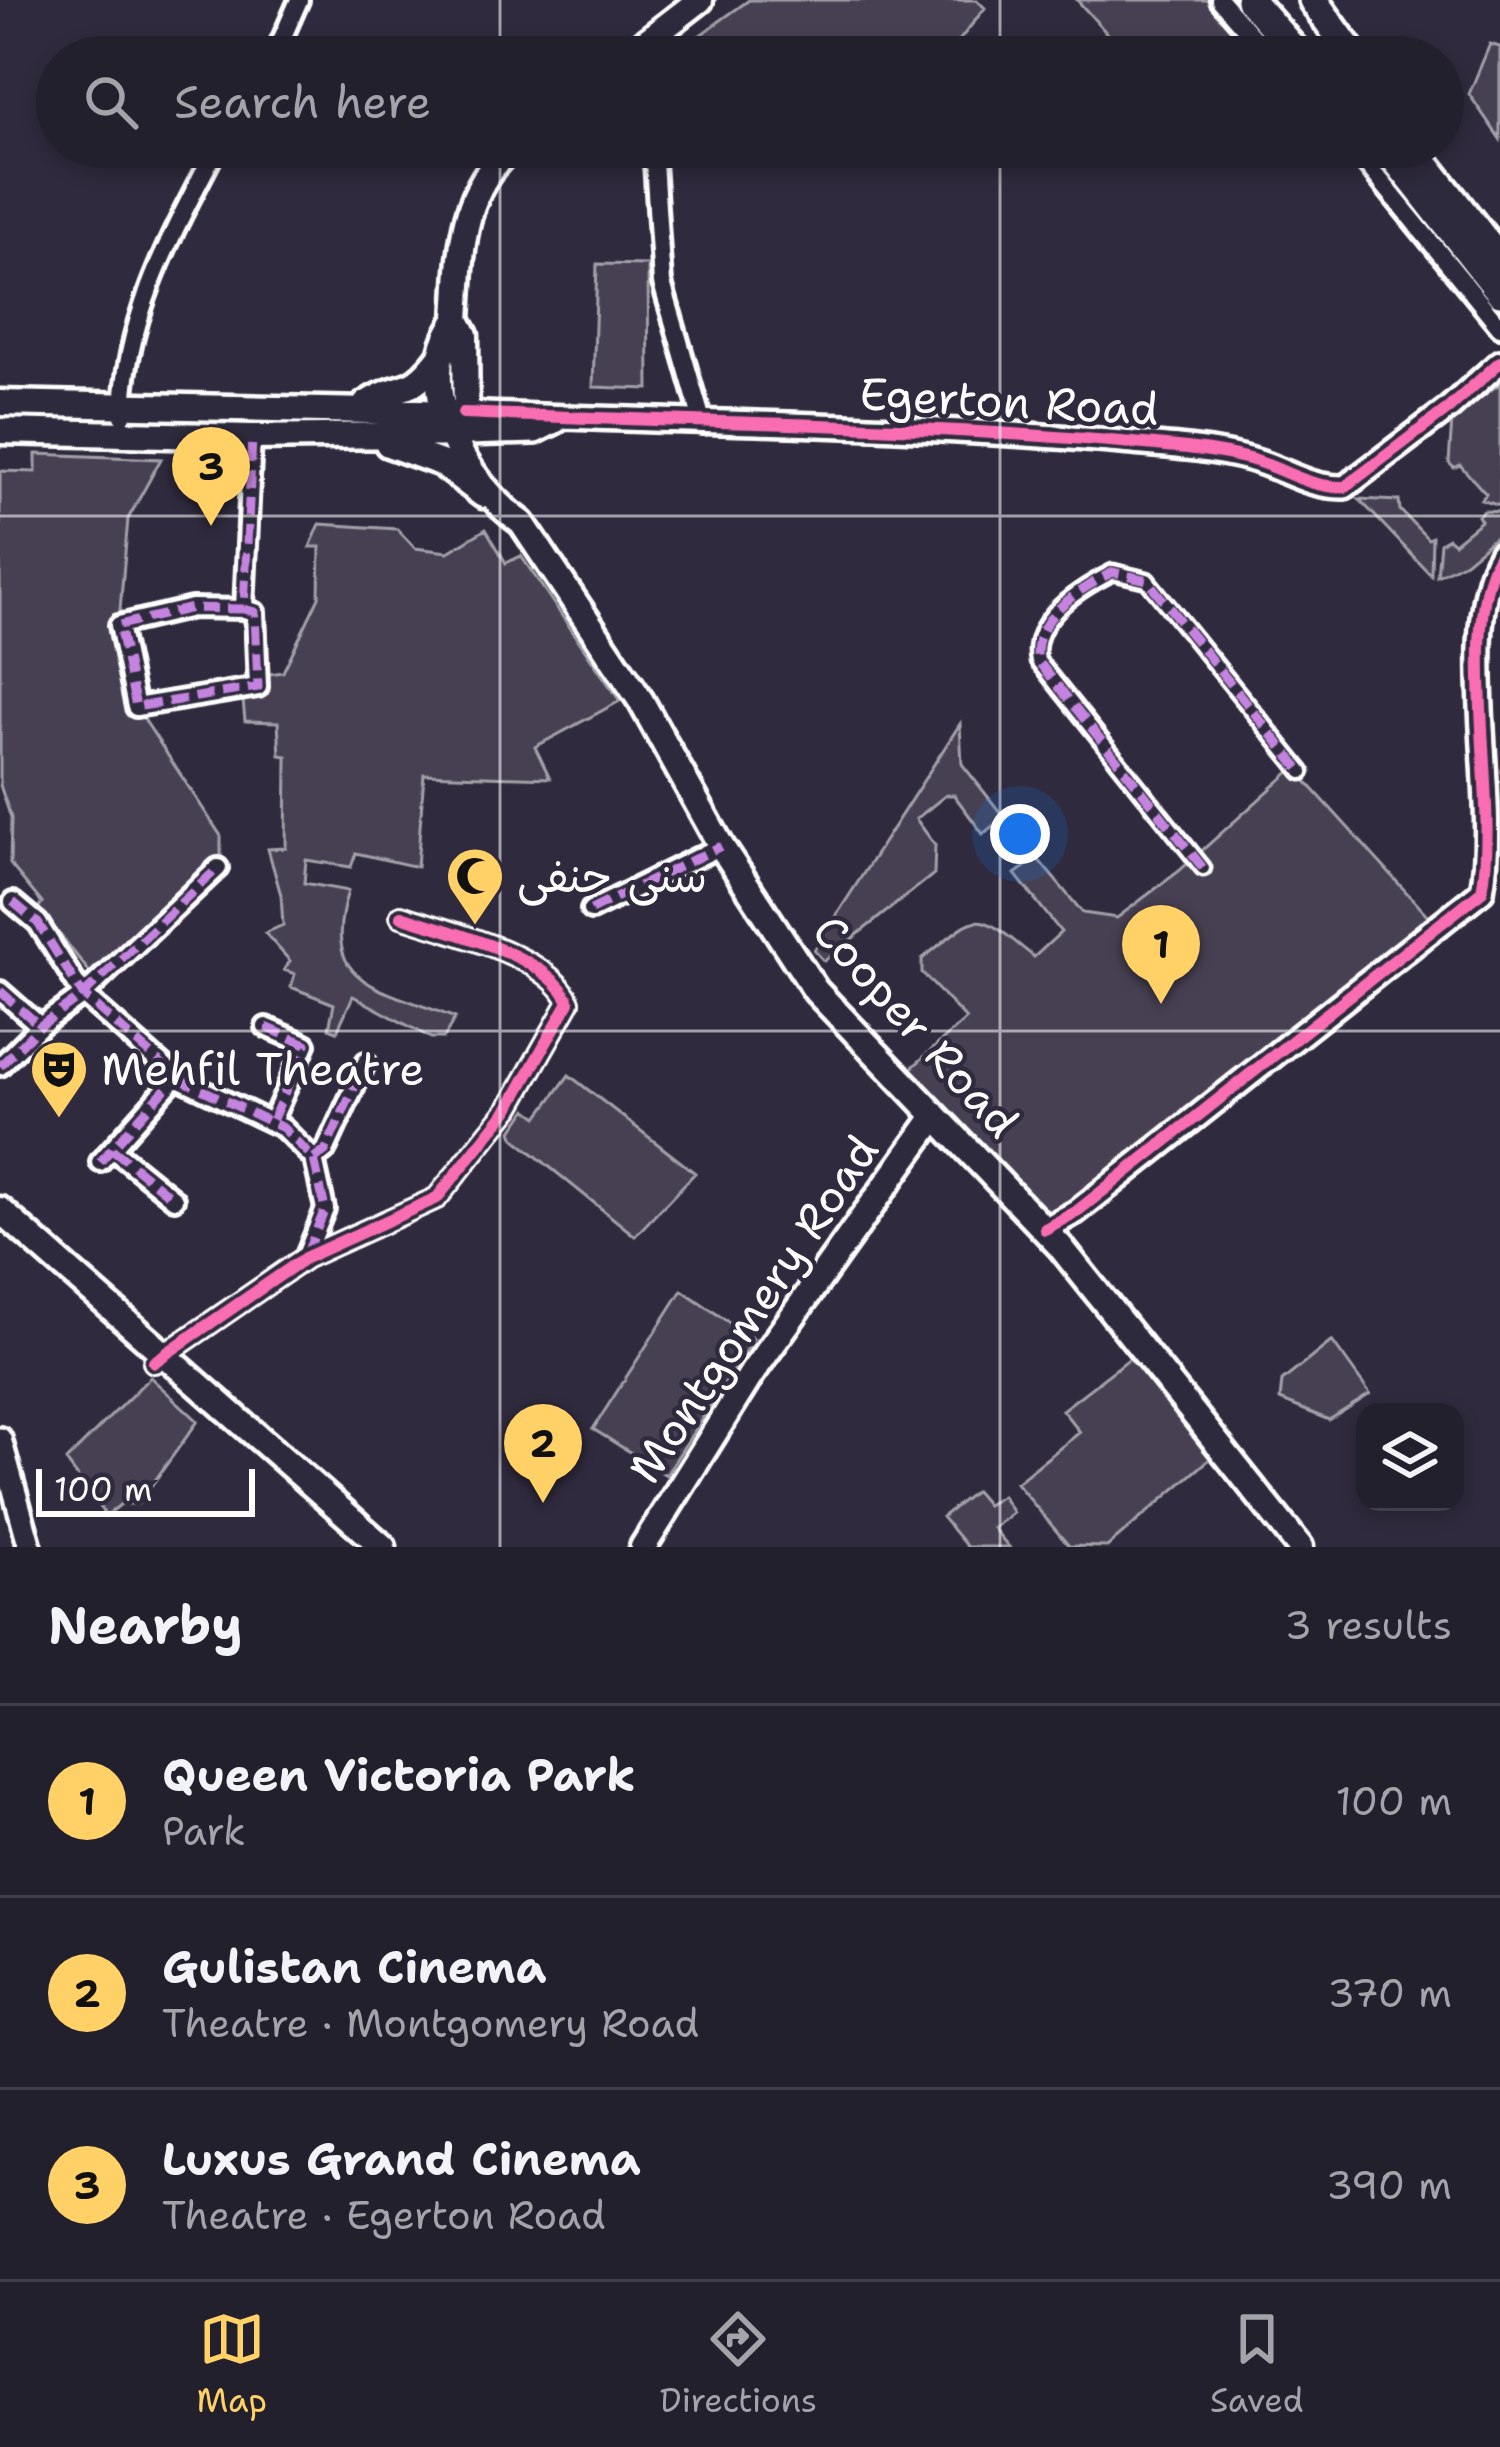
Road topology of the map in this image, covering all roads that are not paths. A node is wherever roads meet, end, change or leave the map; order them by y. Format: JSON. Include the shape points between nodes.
{"nodes":[{"id":1,"x":299,"y":0,"type":"edge"},
{"id":2,"x":700,"y":0,"type":"edge"},
{"id":3,"x":1220,"y":0,"type":"edge"},
{"id":4,"x":1250,"y":0,"type":"edge"},
{"id":5,"x":1323,"y":3,"type":"edge"},
{"id":6,"x":283,"y":36,"type":"edge"},
{"id":7,"x":653,"y":36,"type":"edge"},
{"id":8,"x":1252,"y":36,"type":"edge"},
{"id":9,"x":1282,"y":36,"type":"edge"},
{"id":10,"x":1342,"y":36,"type":"edge"},
{"id":11,"x":208,"y":168,"type":"edge"},
{"id":12,"x":490,"y":168,"type":"edge"},
{"id":13,"x":654,"y":168,"type":"edge"},
{"id":14,"x":1371,"y":168,"type":"edge"},
{"id":15,"x":1403,"y":168,"type":"edge"},
{"id":16,"x":1428,"y":168,"type":"edge"},
{"id":17,"x":1500,"y":260,"type":"edge"},
{"id":18,"x":1500,"y":292,"type":"edge"},
{"id":19,"x":457,"y":320,"type":"junction"},
{"id":20,"x":1500,"y":326,"type":"edge"},
{"id":21,"x":444,"y":352,"type":"junction"},
{"id":22,"x":1500,"y":362,"type":"edge"},
{"id":23,"x":0,"y":403,"type":"edge"},
{"id":24,"x":123,"y":405,"type":"junction"},
{"id":25,"x":359,"y":409,"type":"junction"},
{"id":26,"x":456,"y":423,"type":"junction"},
{"id":27,"x":703,"y":424,"type":"junction"},
{"id":28,"x":0,"y":430,"type":"edge"},
{"id":29,"x":122,"y":435,"type":"junction"},
{"id":30,"x":364,"y":436,"type":"junction"},
{"id":31,"x":252,"y":437,"type":"junction"},
{"id":32,"x":496,"y":499,"type":"junction"},
{"id":33,"x":523,"y":524,"type":"junction"},
{"id":34,"x":1500,"y":554,"type":"edge"},
{"id":35,"x":244,"y":609,"type":"junction"},
{"id":36,"x":1302,"y":772,"type":"dead end"},
{"id":37,"x":721,"y":846,"type":"junction"},
{"id":38,"x":218,"y":868,"type":"dead end"},
{"id":39,"x":1203,"y":868,"type":"dead end"},
{"id":40,"x":14,"y":902,"type":"dead end"},
{"id":41,"x":591,"y":910,"type":"dead end"},
{"id":42,"x":401,"y":916,"type":"dead end"},
{"id":43,"x":0,"y":992,"type":"edge"},
{"id":44,"x":83,"y":995,"type":"junction"},
{"id":45,"x":40,"y":1026,"type":"junction"},
{"id":46,"x":266,"y":1027,"type":"dead end"},
{"id":47,"x":366,"y":1062,"type":"dead end"},
{"id":48,"x":0,"y":1066,"type":"edge"},
{"id":49,"x":176,"y":1077,"type":"junction"},
{"id":50,"x":934,"y":1118,"type":"junction"},
{"id":51,"x":272,"y":1121,"type":"junction"},
{"id":52,"x":314,"y":1160,"type":"junction"},
{"id":53,"x":174,"y":1199,"type":"dead end"},
{"id":54,"x":0,"y":1210,"type":"edge"},
{"id":55,"x":0,"y":1228,"type":"edge"},
{"id":56,"x":1052,"y":1237,"type":"junction"},
{"id":57,"x":304,"y":1258,"type":"junction"},
{"id":58,"x":160,"y":1359,"type":"junction"},
{"id":59,"x":0,"y":1439,"type":"edge"},
{"id":60,"x":6,"y":1490,"type":"edge"},
{"id":61,"x":30,"y":1547,"type":"edge"},
{"id":62,"x":365,"y":1547,"type":"edge"},
{"id":63,"x":383,"y":1547,"type":"edge"},
{"id":64,"x":643,"y":1547,"type":"edge"},
{"id":65,"x":1300,"y":1547,"type":"edge"}],
"edges":[{"from":1,"to":6,"type":"street"},
{"from":2,"to":7,"type":"main road"},
{"from":3,"to":8,"type":"street"},
{"from":4,"to":9,"type":"main road"},
{"from":5,"to":10,"type":"main road"},
{"from":11,"to":24,"type":"street","via":[[152,279]]},
{"from":12,"to":19,"type":"main road","via":[[471,201]]},
{"from":13,"to":27,"type":"street","via":[[662,283]]},
{"from":14,"to":20,"type":"street"},
{"from":15,"to":18,"type":"main road"},
{"from":16,"to":17,"type":"main road"},
{"from":19,"to":21,"type":"main road"},
{"from":19,"to":26,"type":"main road","via":[[465,335]]},
{"from":21,"to":25,"type":"main road","via":[[413,388],[381,394]]},
{"from":21,"to":26,"type":"main road"},
{"from":22,"to":27,"type":"street","name":"Egerton Road","via":[[1345,487],[1300,482],[1214,450],[959,430]]},
{"from":23,"to":24,"type":"main road","name":"Egerton Road"},
{"from":24,"to":25,"type":"main road","name":"Egerton Road"},
{"from":24,"to":29,"type":"street"},
{"from":25,"to":26,"type":"main road","name":"Egerton Road"},
{"from":26,"to":27,"type":"street","name":"Egerton Road","via":[[535,432],[557,421]]},
{"from":26,"to":30,"type":"main road","name":"Egerton Road"},
{"from":26,"to":32,"type":"main road","name":"Cooper Road"},
{"from":26,"to":33,"type":"main road","name":"Cooper Road","via":[[518,504]]},
{"from":28,"to":29,"type":"main road","name":"Egerton Road"},
{"from":29,"to":31,"type":"main road","name":"Egerton Road"},
{"from":30,"to":31,"type":"main road","name":"Egerton Road"},
{"from":30,"to":32,"type":"main road","via":[[430,458]]},
{"from":31,"to":35,"type":"street"},
{"from":32,"to":33,"type":"main road","name":"Cooper Road"},
{"from":33,"to":37,"type":"main road","name":"Cooper Road","via":[[641,701]]},
{"from":34,"to":56,"type":"street","via":[[1486,602],[1492,827],[1482,891]]},
{"from":35,"to":35,"type":"street","via":[[255,612],[258,687],[136,707],[119,625],[192,608]]},
{"from":36,"to":39,"type":"street","via":[[1147,580],[1114,572],[1074,594],[1036,645],[1038,661]]},
{"from":37,"to":41,"type":"street"},
{"from":37,"to":50,"type":"main road","name":"Cooper Road","via":[[816,992]]},
{"from":38,"to":44,"type":"street"},
{"from":40,"to":44,"type":"street","via":[[38,923]]},
{"from":42,"to":57,"type":"street","via":[[500,949],[562,984],[569,1002],[508,1108],[437,1198]]},
{"from":43,"to":45,"type":"street"},
{"from":44,"to":45,"type":"street"},
{"from":44,"to":49,"type":"street"},
{"from":45,"to":48,"type":"street"},
{"from":46,"to":51,"type":"street","via":[[306,1044]]},
{"from":47,"to":52,"type":"street"},
{"from":49,"to":51,"type":"street"},
{"from":49,"to":53,"type":"street","via":[[106,1156]]},
{"from":50,"to":56,"type":"main road","name":"Cooper Road"},
{"from":50,"to":64,"type":"main road","name":"Montgomery Road","via":[[752,1373]]},
{"from":51,"to":52,"type":"street"},
{"from":52,"to":57,"type":"street","via":[[326,1209]]},
{"from":54,"to":58,"type":"main road"},
{"from":55,"to":58,"type":"main road"},
{"from":56,"to":65,"type":"main road","name":"Cooper Road"},
{"from":57,"to":58,"type":"street"},
{"from":58,"to":62,"type":"main road"},
{"from":58,"to":63,"type":"main road"},
{"from":59,"to":60,"type":"street"},
{"from":60,"to":61,"type":"street"}]}
